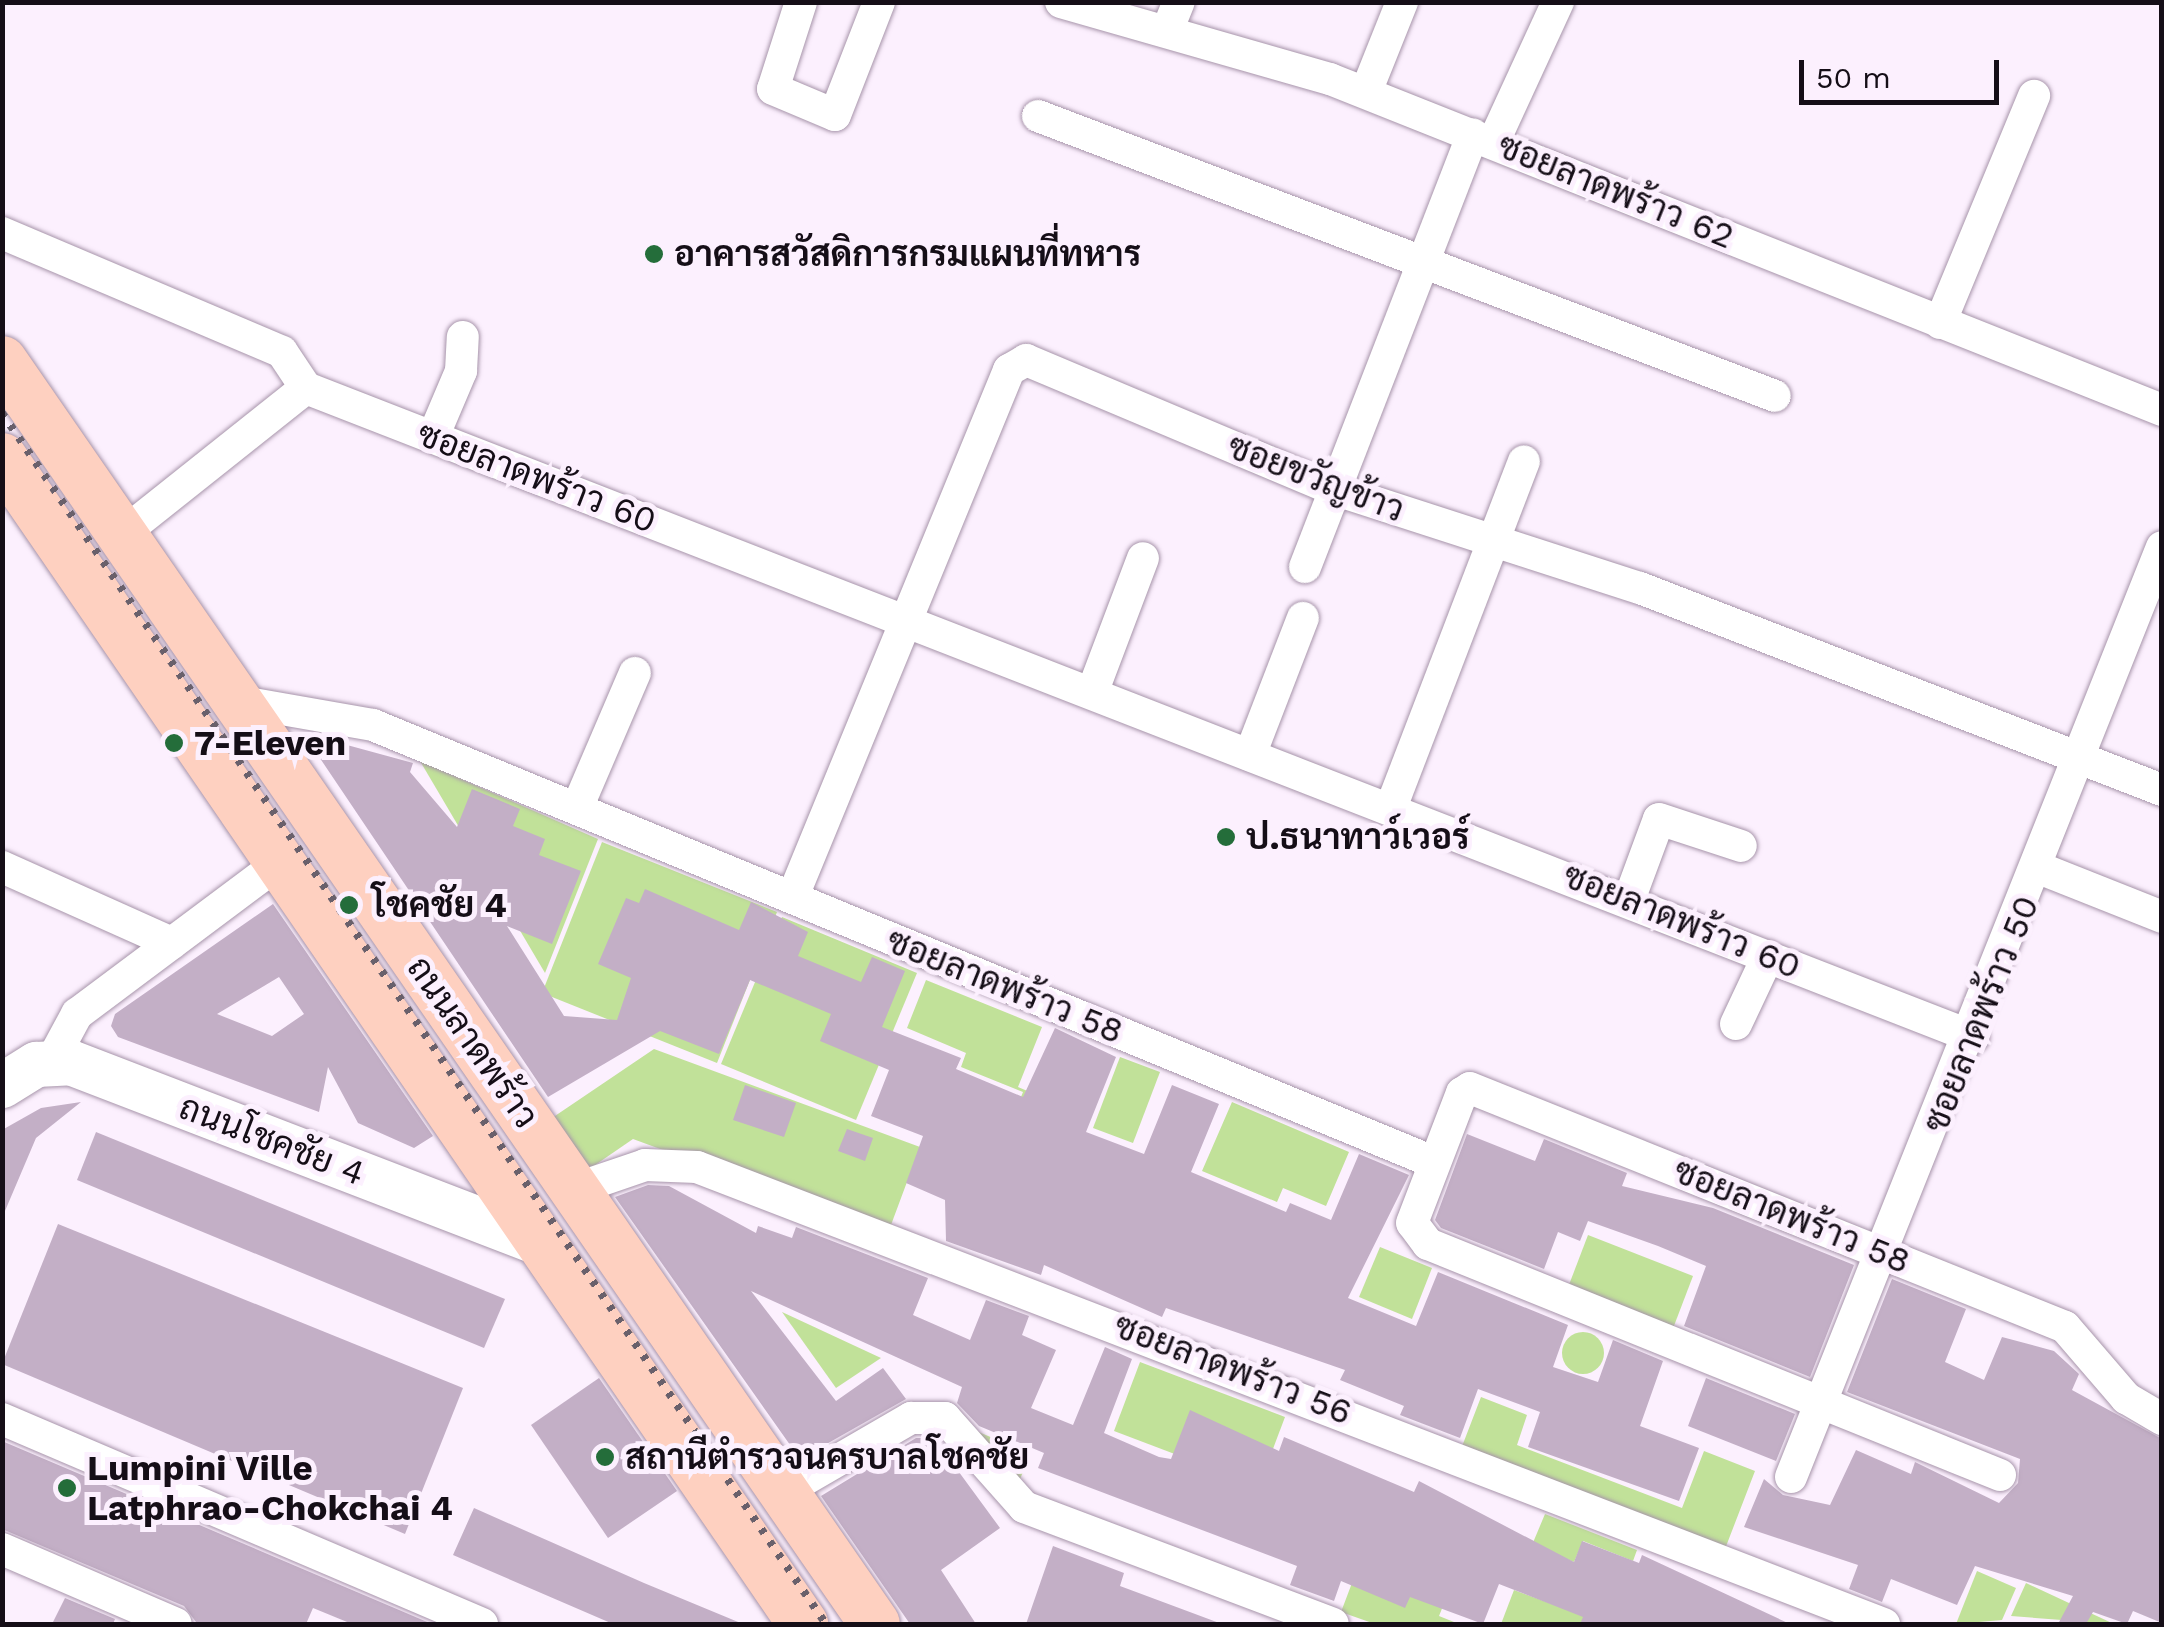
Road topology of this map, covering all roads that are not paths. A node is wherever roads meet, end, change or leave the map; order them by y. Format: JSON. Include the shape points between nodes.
{"nodes":[{"id":1,"x":801,"y":2,"type":"edge"},
{"id":2,"x":879,"y":2,"type":"edge"},
{"id":3,"x":1061,"y":2,"type":"edge"},
{"id":4,"x":1402,"y":2,"type":"edge"},
{"id":5,"x":1558,"y":2,"type":"edge"},
{"id":6,"x":1173,"y":17,"type":"edge"},
{"id":7,"x":1366,"y":92,"type":"junction"},
{"id":8,"x":2034,"y":96,"type":"dead end"},
{"id":9,"x":1038,"y":116,"type":"dead end"},
{"id":10,"x":1484,"y":138,"type":"junction"},
{"id":11,"x":2,"y":234,"type":"edge"},
{"id":12,"x":1424,"y":259,"type":"junction"},
{"id":13,"x":1940,"y":323,"type":"junction"},
{"id":14,"x":463,"y":337,"type":"dead end"},
{"id":15,"x":2,"y":361,"type":"edge"},
{"id":16,"x":306,"y":388,"type":"junction"},
{"id":17,"x":1775,"y":396,"type":"dead end"},
{"id":18,"x":2162,"y":410,"type":"edge"},
{"id":19,"x":433,"y":438,"type":"junction"},
{"id":20,"x":2,"y":458,"type":"edge"},
{"id":21,"x":1524,"y":461,"type":"dead end"},
{"id":22,"x":1333,"y":490,"type":"junction"},
{"id":23,"x":122,"y":535,"type":"junction"},
{"id":24,"x":1491,"y":540,"type":"junction"},
{"id":25,"x":2162,"y":548,"type":"edge"},
{"id":26,"x":1142,"y":558,"type":"dead end"},
{"id":27,"x":1305,"y":568,"type":"dead end"},
{"id":28,"x":905,"y":618,"type":"junction"},
{"id":29,"x":1303,"y":618,"type":"dead end"},
{"id":30,"x":635,"y":674,"type":"dead end"},
{"id":31,"x":1092,"y":692,"type":"junction"},
{"id":32,"x":236,"y":701,"type":"junction"},
{"id":33,"x":1250,"y":754,"type":"junction"},
{"id":34,"x":2083,"y":760,"type":"junction"},
{"id":35,"x":2162,"y":790,"type":"edge"},
{"id":36,"x":1392,"y":806,"type":"junction"},
{"id":37,"x":578,"y":808,"type":"junction"},
{"id":38,"x":1742,"y":846,"type":"dead end"},
{"id":39,"x":280,"y":863,"type":"junction"},
{"id":40,"x":2,"y":867,"type":"edge"},
{"id":41,"x":2039,"y":868,"type":"junction"},
{"id":42,"x":792,"y":896,"type":"junction"},
{"id":43,"x":1628,"y":900,"type":"junction"},
{"id":44,"x":2162,"y":918,"type":"edge"},
{"id":45,"x":172,"y":943,"type":"junction"},
{"id":46,"x":1768,"y":956,"type":"junction"},
{"id":47,"x":1736,"y":1024,"type":"dead end"},
{"id":48,"x":1973,"y":1038,"type":"junction"},
{"id":49,"x":51,"y":1062,"type":"junction"},
{"id":50,"x":2,"y":1085,"type":"edge"},
{"id":51,"x":1433,"y":1162,"type":"junction"},
{"id":52,"x":575,"y":1189,"type":"junction"},
{"id":53,"x":543,"y":1244,"type":"junction"},
{"id":54,"x":1884,"y":1252,"type":"junction"},
{"id":55,"x":1823,"y":1399,"type":"junction"},
{"id":56,"x":2,"y":1418,"type":"edge"},
{"id":57,"x":2162,"y":1419,"type":"edge"},
{"id":58,"x":2000,"y":1475,"type":"dead end"},
{"id":59,"x":1791,"y":1477,"type":"dead end"},
{"id":60,"x":785,"y":1491,"type":"junction"},
{"id":61,"x":2,"y":1549,"type":"edge"},
{"id":62,"x":176,"y":1624,"type":"edge"},
{"id":63,"x":482,"y":1624,"type":"edge"},
{"id":64,"x":803,"y":1624,"type":"edge"},
{"id":65,"x":875,"y":1624,"type":"edge"},
{"id":66,"x":1332,"y":1624,"type":"edge"},
{"id":67,"x":1884,"y":1624,"type":"edge"}],
"edges":[{"from":1,"to":2,"type":"street","via":[[773,89],[835,114]]},
{"from":3,"to":6,"type":"street","name":"ซอยลาดพร้าว 62"},
{"from":4,"to":7,"type":"street"},
{"from":5,"to":10,"type":"street"},
{"from":6,"to":7,"type":"street","name":"ซอยลาดพร้าว 62"},
{"from":7,"to":10,"type":"street","name":"ซอยลาดพร้าว 62"},
{"from":8,"to":13,"type":"street"},
{"from":9,"to":12,"type":"street"},
{"from":10,"to":12,"type":"street"},
{"from":10,"to":13,"type":"street","name":"ซอยลาดพร้าว 62"},
{"from":11,"to":16,"type":"street","via":[[282,352]]},
{"from":12,"to":17,"type":"street"},
{"from":12,"to":22,"type":"street"},
{"from":13,"to":18,"type":"street","name":"ซอยลาดพร้าว 62"},
{"from":14,"to":19,"type":"street","via":[[461,371]]},
{"from":15,"to":23,"type":"main road","name":"ถนนลาดพร้าว"},
{"from":16,"to":19,"type":"street","name":"ซอยลาดพร้าว 60"},
{"from":16,"to":23,"type":"street"},
{"from":19,"to":28,"type":"street","name":"ซอยลาดพร้าว 60"},
{"from":20,"to":39,"type":"main road","name":"ถนนลาดพร้าว"},
{"from":21,"to":24,"type":"street"},
{"from":22,"to":24,"type":"street","name":"ซอยขวัญข้าว"},
{"from":22,"to":27,"type":"street"},
{"from":22,"to":28,"type":"street","name":"ซอยขวัญข้าว","via":[[1016,362]]},
{"from":23,"to":32,"type":"main road","name":"ถนนลาดพร้าว"},
{"from":24,"to":34,"type":"street","name":"ซอยขวัญข้าว"},
{"from":24,"to":36,"type":"street"},
{"from":25,"to":34,"type":"street","name":"ซอยลาดพร้าว 50"},
{"from":26,"to":31,"type":"street"},
{"from":28,"to":31,"type":"street","name":"ซอยลาดพร้าว 60"},
{"from":28,"to":42,"type":"street","name":"ซอยขวัญข้าว"},
{"from":29,"to":33,"type":"street"},
{"from":30,"to":37,"type":"street"},
{"from":31,"to":33,"type":"street","name":"ซอยลาดพร้าว 60"},
{"from":32,"to":37,"type":"street","name":"ซอยลาดพร้าว 58","via":[[340,713]]},
{"from":32,"to":52,"type":"main road","name":"ถนนลาดพร้าว"},
{"from":33,"to":36,"type":"street","name":"ซอยลาดพร้าว 60"},
{"from":34,"to":35,"type":"street","name":"ซอยขวัญข้าว"},
{"from":34,"to":41,"type":"street","name":"ซอยลาดพร้าว 50"},
{"from":36,"to":43,"type":"street","name":"ซอยลาดพร้าว 60"},
{"from":37,"to":42,"type":"street","name":"ซอยลาดพร้าว 58"},
{"from":38,"to":43,"type":"street","via":[[1659,819]]},
{"from":39,"to":45,"type":"street"},
{"from":39,"to":53,"type":"main road","name":"ถนนลาดพร้าว"},
{"from":40,"to":45,"type":"street"},
{"from":41,"to":44,"type":"street"},
{"from":41,"to":48,"type":"street","name":"ซอยลาดพร้าว 50"},
{"from":42,"to":51,"type":"street","name":"ซอยลาดพร้าว 58"},
{"from":43,"to":46,"type":"street","name":"ซอยลาดพร้าว 60"},
{"from":45,"to":49,"type":"street","via":[[77,1014]]},
{"from":46,"to":47,"type":"street"},
{"from":46,"to":48,"type":"street","name":"ซอยลาดพร้าว 60"},
{"from":48,"to":54,"type":"street","name":"ซอยลาดพร้าว 50"},
{"from":49,"to":50,"type":"main road"},
{"from":49,"to":53,"type":"main road","name":"ถนนโชคชัย 4"},
{"from":51,"to":54,"type":"street","name":"ซอยลาดพร้าว 58","via":[[1470,1088]]},
{"from":51,"to":55,"type":"street","name":"ซอยลาดพร้าว 58","via":[[1412,1222],[1428,1244]]},
{"from":52,"to":60,"type":"main road","name":"ถนนลาดพร้าว"},
{"from":52,"to":67,"type":"street","name":"ซอยลาดพร้าว 56","via":[[645,1165],[696,1168]]},
{"from":53,"to":64,"type":"main road","name":"ถนนลาดพร้าว"},
{"from":54,"to":55,"type":"street","name":"ซอยลาดพร้าว 50"},
{"from":54,"to":57,"type":"street","name":"ซอยลาดพร้าว 58","via":[[2065,1327],[2126,1398]]},
{"from":55,"to":58,"type":"street","name":"ซอยลาดพร้าว 58"},
{"from":55,"to":59,"type":"street","name":"ซอยลาดพร้าว 50"},
{"from":56,"to":63,"type":"street"},
{"from":60,"to":65,"type":"main road","name":"ถนนลาดพร้าว"},
{"from":60,"to":66,"type":"street","via":[[911,1418],[945,1418],[1024,1508]]},
{"from":61,"to":62,"type":"street"}]}
